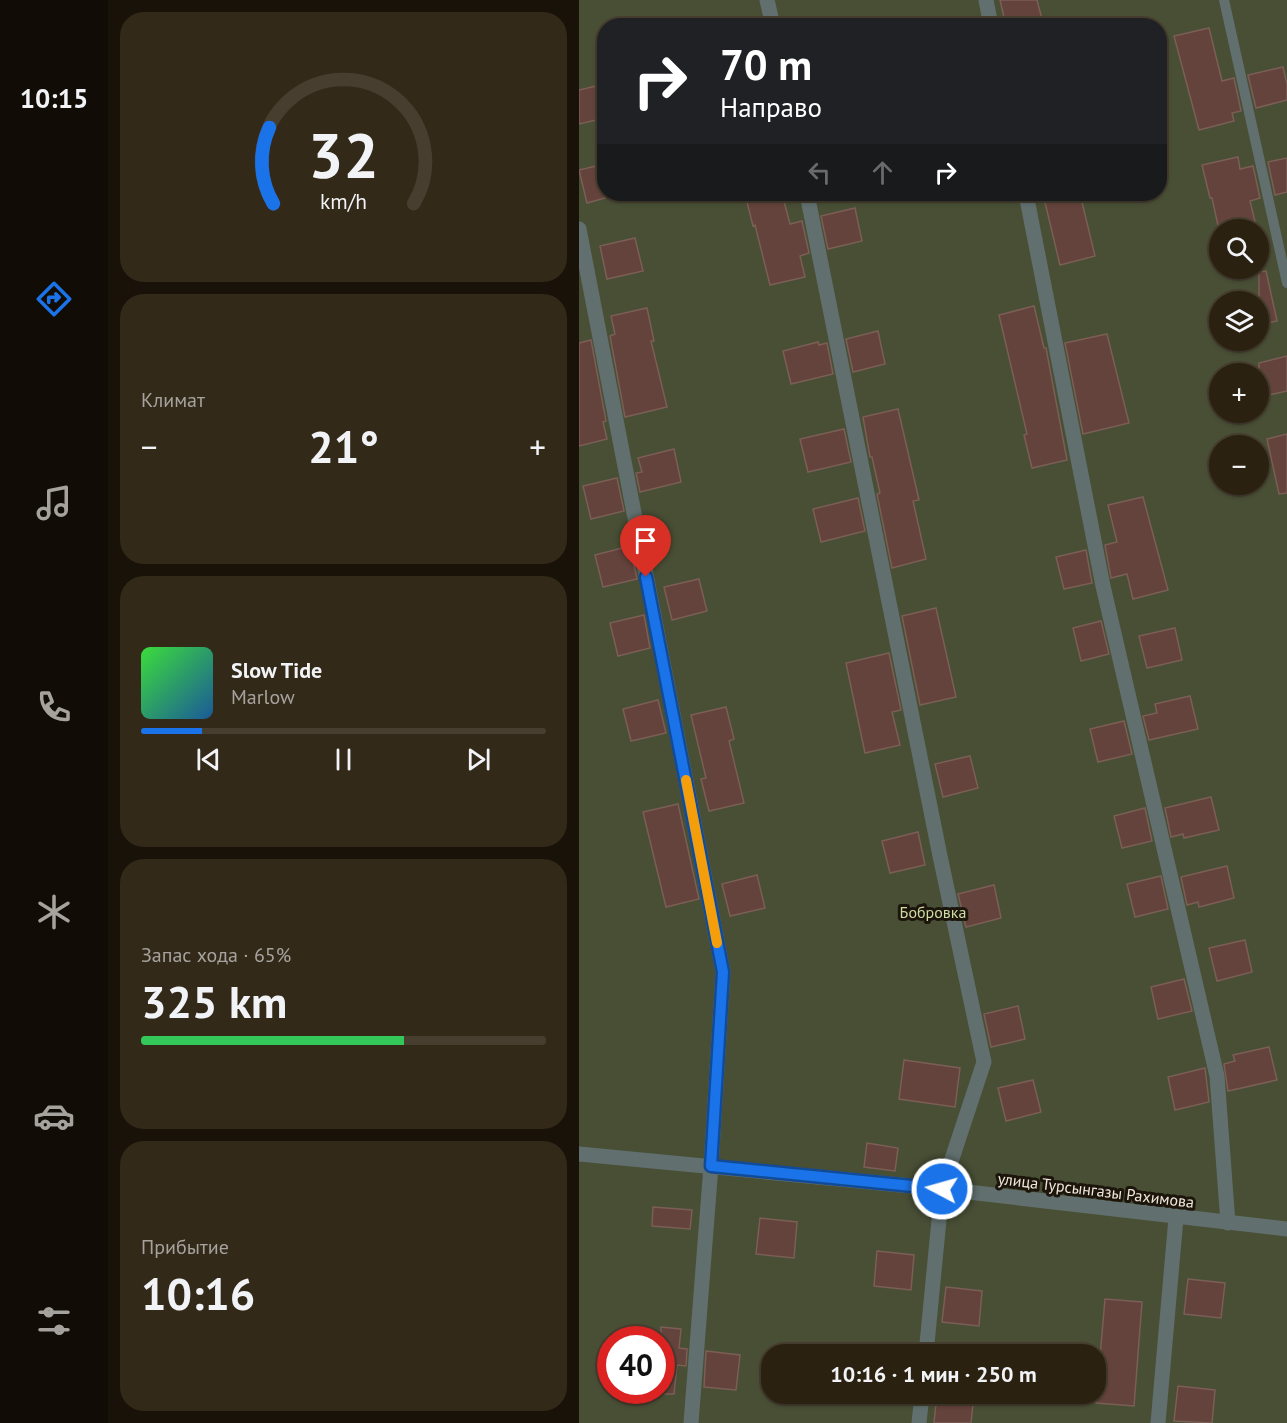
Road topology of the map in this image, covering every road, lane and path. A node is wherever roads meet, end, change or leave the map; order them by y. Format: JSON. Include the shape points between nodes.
{"nodes":[{"id":1,"x":767,"y":0,"type":"edge"},
{"id":2,"x":986,"y":0,"type":"edge"},
{"id":3,"x":1224,"y":0,"type":"edge"},
{"id":4,"x":771,"y":18,"type":"edge"},
{"id":5,"x":989,"y":18,"type":"edge"},
{"id":6,"x":808,"y":201,"type":"edge"},
{"id":7,"x":1027,"y":201,"type":"edge"},
{"id":8,"x":579,"y":229,"type":"edge"},
{"id":9,"x":1287,"y":283,"type":"edge"},
{"id":10,"x":579,"y":1154,"type":"edge"},
{"id":11,"x":711,"y":1166,"type":"junction"},
{"id":12,"x":942,"y":1189,"type":"junction"},
{"id":13,"x":1176,"y":1218,"type":"junction"},
{"id":14,"x":1228,"y":1223,"type":"junction"},
{"id":15,"x":1287,"y":1229,"type":"edge"},
{"id":16,"x":927,"y":1344,"type":"edge"},
{"id":17,"x":921,"y":1404,"type":"edge"},
{"id":18,"x":691,"y":1423,"type":"edge"},
{"id":19,"x":919,"y":1423,"type":"edge"},
{"id":20,"x":1158,"y":1423,"type":"edge"}],
"edges":[{"from":1,"to":4,"type":"street"},
{"from":2,"to":5,"type":"street"},
{"from":3,"to":9,"type":"lane"},
{"from":6,"to":12,"type":"street","via":[[984,1062]]},
{"from":7,"to":14,"type":"street","via":[[1103,586],[1217,1076]]},
{"from":8,"to":11,"type":"street","via":[[723,972]]},
{"from":10,"to":11,"type":"street","name":"улица Турсынгазы Рахимова"},
{"from":11,"to":12,"type":"street","name":"улица Турсынгазы Рахимова"},
{"from":11,"to":18,"type":"street"},
{"from":12,"to":13,"type":"street","name":"улица Турсынгазы Рахимова"},
{"from":12,"to":16,"type":"street"},
{"from":13,"to":14,"type":"street","name":"улица Турсынгазы Рахимова"},
{"from":13,"to":20,"type":"street"},
{"from":14,"to":15,"type":"street","name":"улица Турсынгазы Рахимова"},
{"from":17,"to":19,"type":"street"}]}
